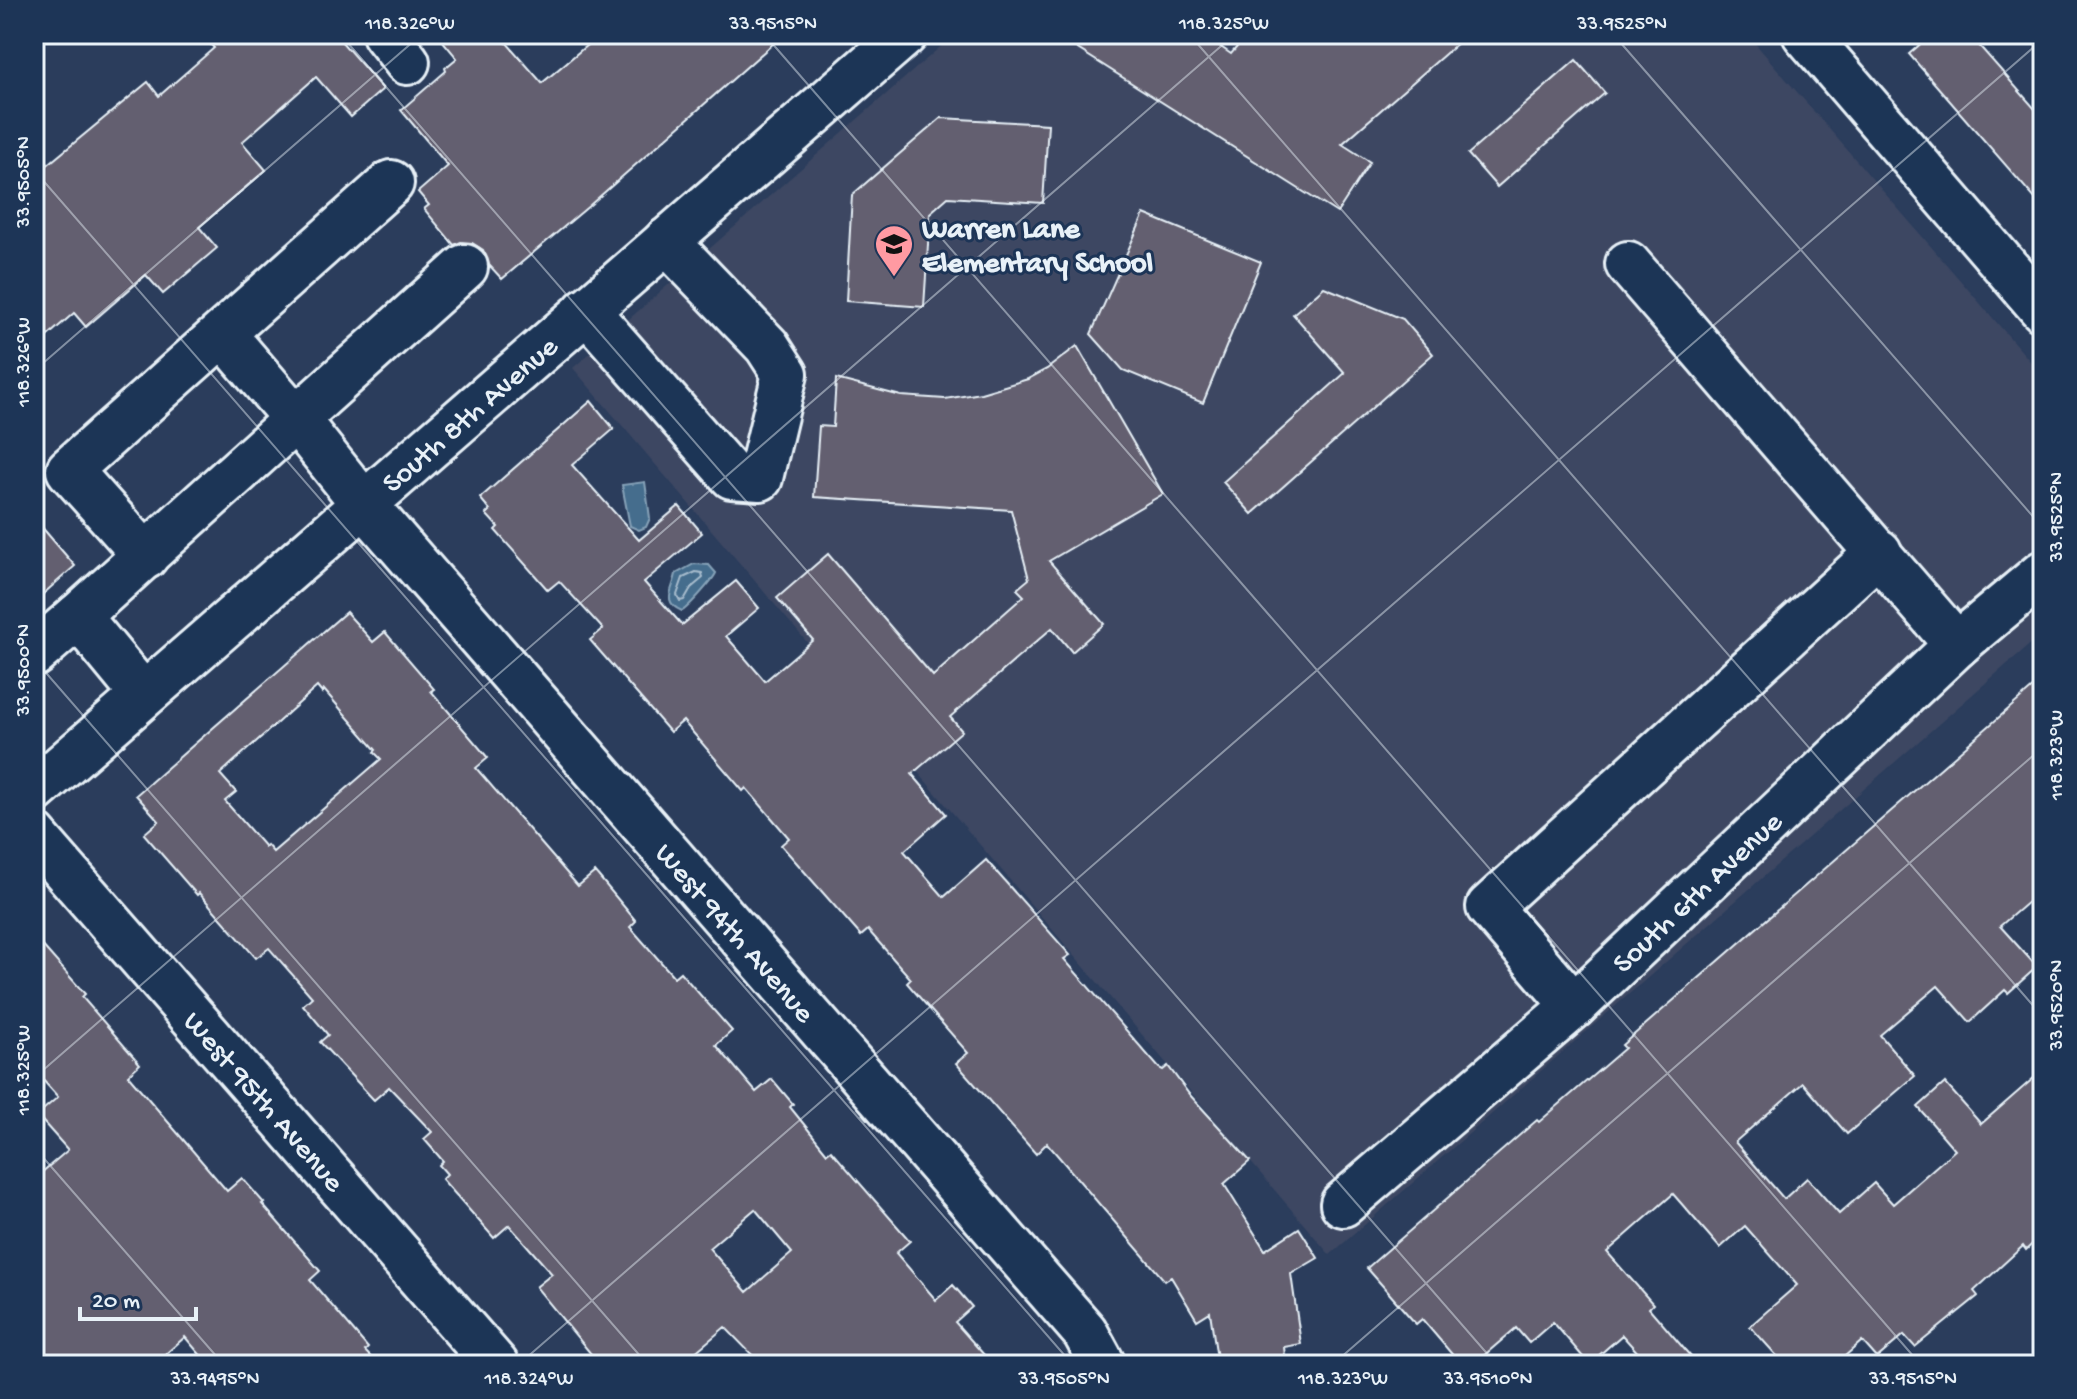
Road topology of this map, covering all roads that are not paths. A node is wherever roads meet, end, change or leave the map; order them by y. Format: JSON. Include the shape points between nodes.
{"nodes":[{"id":1,"x":905,"y":34,"type":"edge"},
{"id":2,"x":1805,"y":34,"type":"edge"},
{"id":3,"x":391,"y":183,"type":"dead end"},
{"id":4,"x":666,"y":241,"type":"junction"},
{"id":5,"x":1628,"y":264,"type":"dead end"},
{"id":6,"x":465,"y":267,"type":"dead end"},
{"id":7,"x":586,"y":310,"type":"junction"},
{"id":8,"x":2043,"y":310,"type":"edge"},
{"id":9,"x":223,"y":334,"type":"junction"},
{"id":10,"x":296,"y":419,"type":"junction"},
{"id":11,"x":363,"y":503,"type":"junction"},
{"id":12,"x":1879,"y":552,"type":"junction"},
{"id":13,"x":146,"y":556,"type":"junction"},
{"id":14,"x":2043,"y":573,"type":"edge"},
{"id":15,"x":78,"y":616,"type":"junction"},
{"id":16,"x":1957,"y":645,"type":"junction"},
{"id":17,"x":34,"y":654,"type":"edge"},
{"id":18,"x":143,"y":695,"type":"junction"},
{"id":19,"x":34,"y":791,"type":"edge"},
{"id":20,"x":34,"y":835,"type":"edge"},
{"id":21,"x":1574,"y":1006,"type":"junction"},
{"id":22,"x":1343,"y":1204,"type":"dead end"},
{"id":23,"x":496,"y":1365,"type":"edge"},
{"id":24,"x":1103,"y":1365,"type":"edge"}],
"edges":[{"from":1,"to":4,"type":"street","name":"South 8th Avenue"},
{"from":2,"to":8,"type":"street"},
{"from":3,"to":9,"type":"street"},
{"from":4,"to":7,"type":"street","name":"South 8th Avenue"},
{"from":4,"to":7,"type":"street","via":[[767,346],[785,374],[760,478],[732,476]]},
{"from":5,"to":12,"type":"street"},
{"from":6,"to":10,"type":"street"},
{"from":7,"to":11,"type":"street","name":"South 8th Avenue"},
{"from":9,"to":10,"type":"street","name":"West 94th Avenue"},
{"from":9,"to":13,"type":"street","via":[[69,470]]},
{"from":10,"to":11,"type":"street","name":"West 94th Avenue"},
{"from":10,"to":13,"type":"street"},
{"from":11,"to":18,"type":"street","name":"South 8th Avenue"},
{"from":11,"to":24,"type":"street","name":"West 94th Avenue","via":[[1085,1332]]},
{"from":12,"to":16,"type":"street"},
{"from":12,"to":21,"type":"street","via":[[1489,907]]},
{"from":13,"to":15,"type":"street"},
{"from":14,"to":16,"type":"street","name":"South 6th Avenue"},
{"from":15,"to":17,"type":"street"},
{"from":15,"to":18,"type":"street"},
{"from":16,"to":21,"type":"street","name":"South 6th Avenue"},
{"from":18,"to":19,"type":"street","name":"South 8th Avenue"},
{"from":20,"to":23,"type":"street","name":"West 95th Avenue"},
{"from":21,"to":22,"type":"street","name":"South 6th Avenue"}]}
